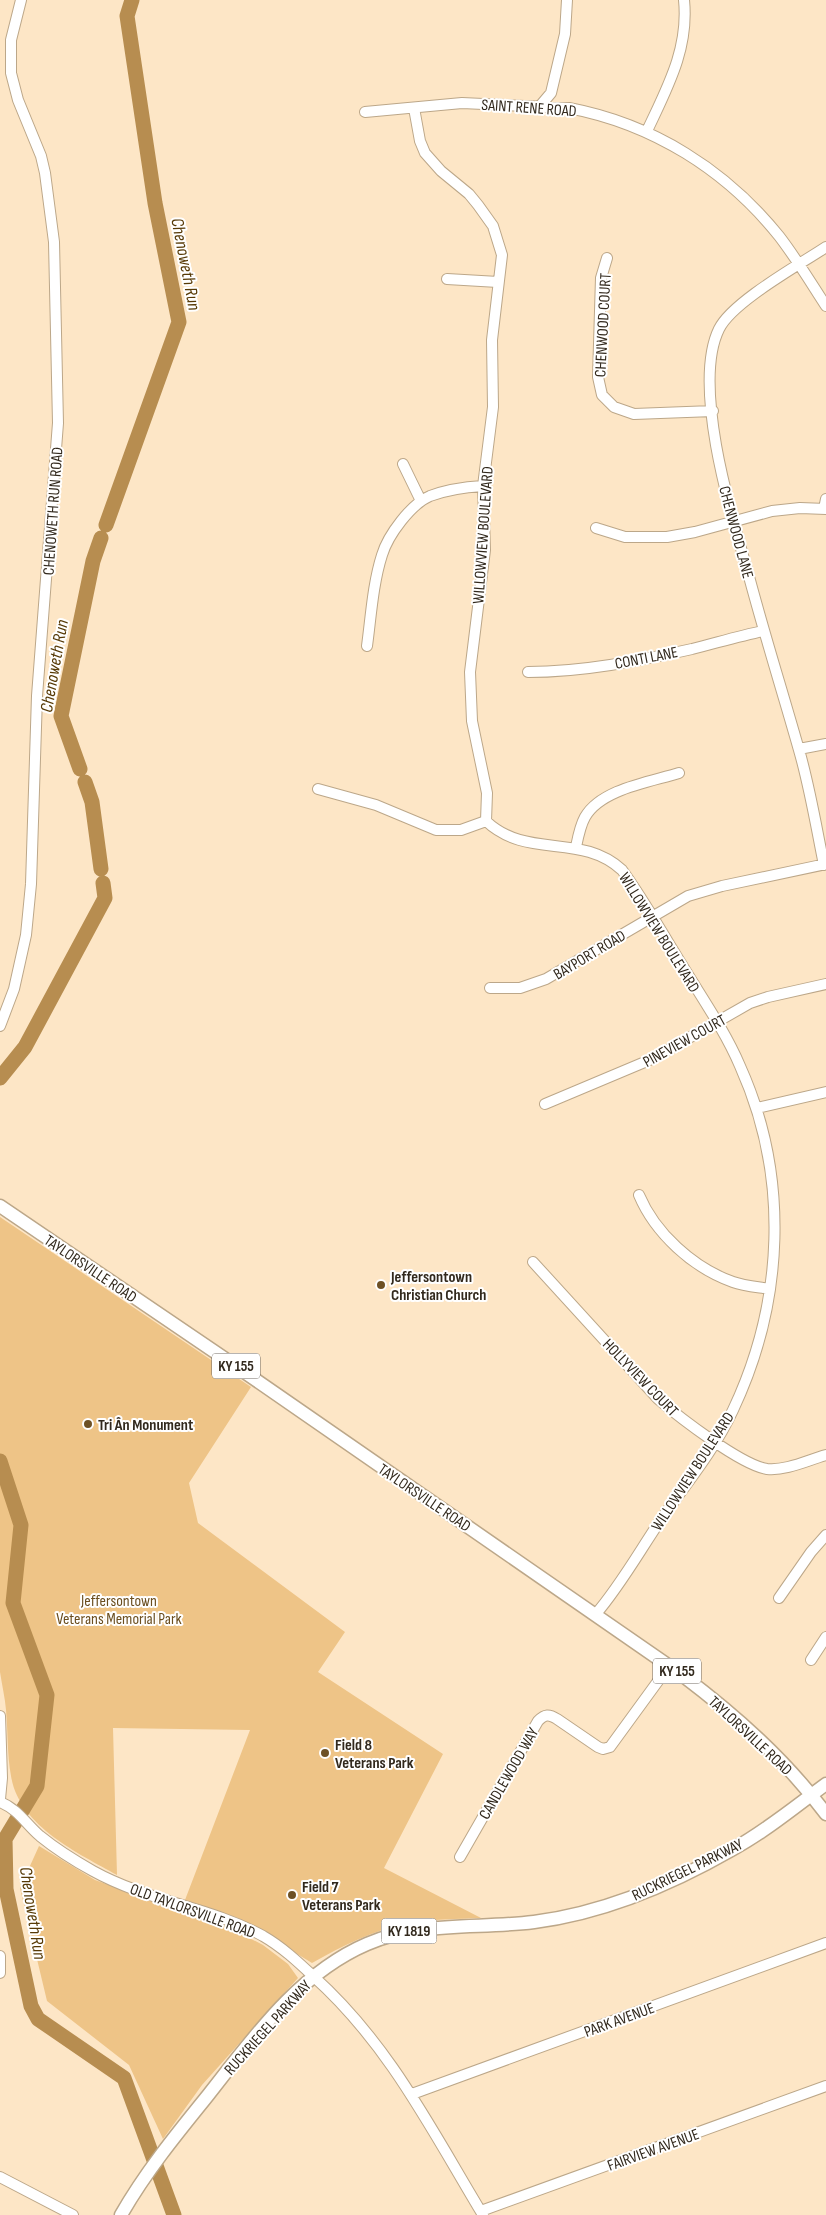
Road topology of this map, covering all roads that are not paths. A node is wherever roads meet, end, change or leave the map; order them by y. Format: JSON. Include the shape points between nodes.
{"nodes":[{"id":1,"x":21,"y":0,"type":"edge"},
{"id":2,"x":567,"y":0,"type":"edge"},
{"id":3,"x":684,"y":0,"type":"edge"},
{"id":4,"x":540,"y":106,"type":"junction"},
{"id":5,"x":414,"y":108,"type":"junction"},
{"id":6,"x":365,"y":112,"type":"dead end"},
{"id":7,"x":647,"y":131,"type":"junction"},
{"id":8,"x":826,"y":247,"type":"edge"},
{"id":9,"x":606,"y":258,"type":"dead end"},
{"id":10,"x":799,"y":265,"type":"junction"},
{"id":11,"x":447,"y":279,"type":"dead end"},
{"id":12,"x":498,"y":282,"type":"junction"},
{"id":13,"x":826,"y":306,"type":"edge"},
{"id":14,"x":713,"y":411,"type":"junction"},
{"id":15,"x":403,"y":464,"type":"dead end"},
{"id":16,"x":483,"y":486,"type":"junction"},
{"id":17,"x":421,"y":501,"type":"junction"},
{"id":18,"x":825,"y":506,"type":"edge"},
{"id":19,"x":733,"y":522,"type":"junction"},
{"id":20,"x":596,"y":528,"type":"dead end"},
{"id":21,"x":763,"y":631,"type":"junction"},
{"id":22,"x":367,"y":646,"type":"dead end"},
{"id":23,"x":528,"y":672,"type":"dead end"},
{"id":24,"x":826,"y":744,"type":"edge"},
{"id":25,"x":799,"y":749,"type":"junction"},
{"id":26,"x":680,"y":773,"type":"dead end"},
{"id":27,"x":318,"y":789,"type":"dead end"},
{"id":28,"x":486,"y":821,"type":"junction"},
{"id":29,"x":576,"y":847,"type":"junction"},
{"id":30,"x":825,"y":864,"type":"edge"},
{"id":31,"x":652,"y":916,"type":"junction"},
{"id":32,"x":826,"y":984,"type":"edge"},
{"id":33,"x":490,"y":988,"type":"dead end"},
{"id":34,"x":716,"y":1021,"type":"junction"},
{"id":35,"x":0,"y":1026,"type":"edge"},
{"id":36,"x":826,"y":1092,"type":"edge"},
{"id":37,"x":545,"y":1104,"type":"dead end"},
{"id":38,"x":756,"y":1108,"type":"junction"},
{"id":39,"x":639,"y":1195,"type":"dead end"},
{"id":40,"x":0,"y":1206,"type":"edge"},
{"id":41,"x":533,"y":1262,"type":"dead end"},
{"id":42,"x":770,"y":1289,"type":"junction"},
{"id":43,"x":716,"y":1441,"type":"junction"},
{"id":44,"x":826,"y":1455,"type":"edge"},
{"id":45,"x":826,"y":1535,"type":"edge"},
{"id":46,"x":779,"y":1598,"type":"dead end"},
{"id":47,"x":595,"y":1615,"type":"junction"},
{"id":48,"x":826,"y":1637,"type":"edge"},
{"id":49,"x":811,"y":1660,"type":"dead end"},
{"id":50,"x":669,"y":1666,"type":"junction"},
{"id":51,"x":0,"y":1716,"type":"edge"},
{"id":52,"x":826,"y":1784,"type":"edge"},
{"id":53,"x":811,"y":1795,"type":"junction"},
{"id":54,"x":0,"y":1800,"type":"edge"},
{"id":55,"x":826,"y":1814,"type":"edge"},
{"id":56,"x":460,"y":1857,"type":"dead end"},
{"id":57,"x":826,"y":1943,"type":"edge"},
{"id":58,"x":0,"y":1956,"type":"edge"},
{"id":59,"x":0,"y":1973,"type":"edge"},
{"id":60,"x":313,"y":1976,"type":"junction"},
{"id":61,"x":826,"y":2086,"type":"edge"},
{"id":62,"x":412,"y":2094,"type":"junction"},
{"id":63,"x":0,"y":2177,"type":"edge"},
{"id":64,"x":482,"y":2213,"type":"edge"},
{"id":65,"x":74,"y":2215,"type":"edge"},
{"id":66,"x":121,"y":2215,"type":"edge"}],
"edges":[{"from":1,"to":35,"type":"street","name":"CHENOWETH RUN ROAD","via":[[11,40],[11,73],[46,173],[54,242],[58,423],[37,696],[31,884],[26,935],[16,984]]},
{"from":2,"to":4,"type":"street","via":[[565,34],[551,93]]},
{"from":3,"to":7,"type":"street","via":[[682,51]]},
{"from":4,"to":5,"type":"street","name":"SAINT RENE ROAD","via":[[462,103]]},
{"from":4,"to":7,"type":"street","name":"SAINT RENE ROAD","via":[[586,111]]},
{"from":5,"to":6,"type":"street","name":"SAINT RENE ROAD"},
{"from":5,"to":12,"type":"street","name":"WILLOWVIEW BOULEVARD","via":[[425,153],[469,194],[493,226],[502,255]]},
{"from":7,"to":10,"type":"street","name":"SAINT RENE ROAD","via":[[730,184],[770,225]]},
{"from":8,"to":10,"type":"street","name":"CHENWOOD LANE"},
{"from":9,"to":14,"type":"street","name":"CHENWOOD COURT","via":[[601,278],[598,377],[602,395],[614,407],[634,414]]},
{"from":10,"to":13,"type":"street","name":"SAINT RENE ROAD"},
{"from":10,"to":14,"type":"street","name":"CHENWOOD LANE","via":[[746,300],[720,328],[714,340],[711,360]]},
{"from":11,"to":12,"type":"street"},
{"from":12,"to":16,"type":"street","name":"WILLOWVIEW BOULEVARD","via":[[492,340],[494,408]]},
{"from":14,"to":19,"type":"street","name":"CHENWOOD LANE","via":[[717,454]]},
{"from":15,"to":17,"type":"street"},
{"from":16,"to":17,"type":"street","via":[[443,492]]},
{"from":16,"to":28,"type":"street","name":"WILLOWVIEW BOULEVARD","via":[[485,550],[470,672],[472,721],[487,793]]},
{"from":17,"to":22,"type":"street","via":[[393,533],[381,555]]},
{"from":18,"to":19,"type":"street","via":[[784,510]]},
{"from":19,"to":20,"type":"street","via":[[667,537],[625,537]]},
{"from":19,"to":21,"type":"street","name":"CHENWOOD LANE"},
{"from":21,"to":23,"type":"street","name":"CONTI LANE","via":[[692,649],[590,668]]},
{"from":21,"to":25,"type":"street","name":"CHENWOOD LANE"},
{"from":24,"to":25,"type":"street"},
{"from":25,"to":30,"type":"street","name":"CHENWOOD LANE"},
{"from":26,"to":29,"type":"street","via":[[602,799],[585,817]]},
{"from":27,"to":28,"type":"street","via":[[376,805],[436,830],[461,830]]},
{"from":28,"to":29,"type":"street","name":"WILLOWVIEW BOULEVARD","via":[[502,834],[525,843]]},
{"from":29,"to":31,"type":"street","name":"WILLOWVIEW BOULEVARD","via":[[604,856],[614,863]]},
{"from":30,"to":31,"type":"street","name":"BAYPORT ROAD","via":[[709,889],[688,896]]},
{"from":31,"to":33,"type":"street","name":"BAYPORT ROAD","via":[[546,980],[520,988]]},
{"from":31,"to":34,"type":"street","name":"WILLOWVIEW BOULEVARD"},
{"from":32,"to":34,"type":"street","name":"PINEVIEW COURT","via":[[750,1003]]},
{"from":34,"to":37,"type":"street","name":"PINEVIEW COURT","via":[[652,1060]]},
{"from":34,"to":38,"type":"street","name":"WILLOWVIEW BOULEVARD","via":[[740,1066]]},
{"from":36,"to":38,"type":"street"},
{"from":38,"to":42,"type":"street","name":"WILLOWVIEW BOULEVARD","via":[[770,1165],[773,1196],[775,1248]]},
{"from":39,"to":42,"type":"street","via":[[650,1218],[683,1253],[703,1268],[734,1283]]},
{"from":40,"to":47,"type":"main road","name":"TAYLORSVILLE ROAD","number":"KY 155"},
{"from":41,"to":43,"type":"street","name":"HOLLYVIEW COURT","via":[[658,1399],[681,1419]]},
{"from":42,"to":43,"type":"street","name":"WILLOWVIEW BOULEVARD","via":[[759,1343],[747,1378]]},
{"from":43,"to":44,"type":"street","name":"HOLLYVIEW COURT","via":[[749,1463],[768,1469],[783,1468]]},
{"from":43,"to":47,"type":"street","name":"WILLOWVIEW BOULEVARD"},
{"from":45,"to":46,"type":"street"},
{"from":47,"to":50,"type":"main road","name":"TAYLORSVILLE ROAD","number":"KY 155"},
{"from":48,"to":49,"type":"street"},
{"from":50,"to":53,"type":"main road","name":"TAYLORSVILLE ROAD","number":"KY 155","via":[[754,1734]]},
{"from":50,"to":56,"type":"street","name":"CANDLEWOOD WAY","via":[[614,1744],[606,1749],[550,1715],[542,1716]]},
{"from":51,"to":54,"type":"street"},
{"from":52,"to":53,"type":"main road","name":"RUCKRIEGEL PARKWAY","number":"KY 1819"},
{"from":53,"to":55,"type":"main road","name":"TAYLORSVILLE ROAD","number":"KY 155"},
{"from":53,"to":60,"type":"main road","name":"RUCKRIEGEL PARKWAY","number":"KY 1819","via":[[735,1848],[662,1885],[621,1901],[536,1922],[424,1928],[395,1934],[366,1944]]},
{"from":54,"to":60,"type":"street","name":"OLD TAYLORSVILLE ROAD","via":[[66,1854],[110,1879],[263,1936],[288,1952]]},
{"from":57,"to":62,"type":"street","name":"PARK AVENUE"},
{"from":58,"to":59,"type":"street"},
{"from":60,"to":62,"type":"street","name":"OLD TAYLORSVILLE ROAD","via":[[373,2038]]},
{"from":60,"to":66,"type":"main road","name":"RUCKRIEGEL PARKWAY","number":"KY 1819","via":[[275,2014],[162,2154]]},
{"from":61,"to":64,"type":"street","name":"FAIRVIEW AVENUE"},
{"from":62,"to":64,"type":"street","name":"OLD TAYLORSVILLE ROAD"},
{"from":63,"to":65,"type":"street"}]}
